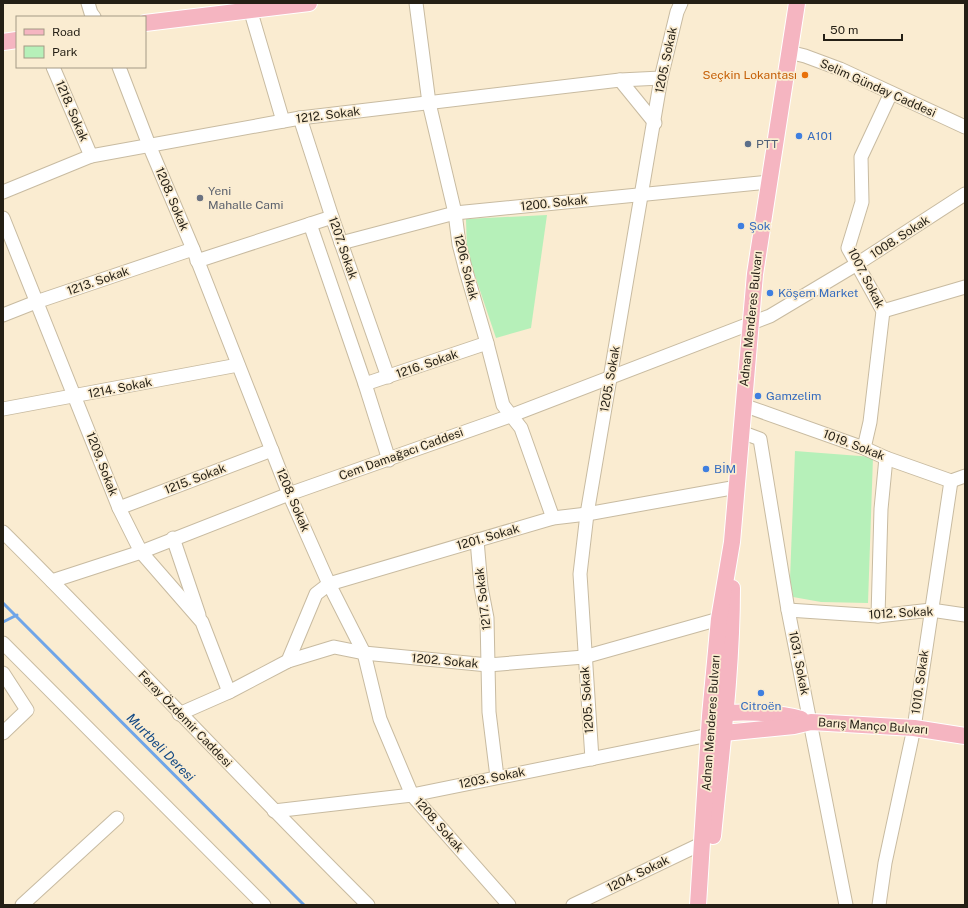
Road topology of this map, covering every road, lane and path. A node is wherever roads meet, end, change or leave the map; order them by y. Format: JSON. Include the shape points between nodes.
{"nodes":[{"id":1,"x":88,"y":3,"type":"edge"},
{"id":2,"x":308,"y":3,"type":"edge"},
{"id":3,"x":416,"y":3,"type":"edge"},
{"id":4,"x":681,"y":3,"type":"edge"},
{"id":5,"x":797,"y":3,"type":"edge"},
{"id":6,"x":284,"y":4,"type":"edge"},
{"id":7,"x":250,"y":9,"type":"junction"},
{"id":8,"x":93,"y":16,"type":"edge"},
{"id":9,"x":146,"y":23,"type":"edge"},
{"id":10,"x":16,"y":40,"type":"edge"},
{"id":11,"x":3,"y":42,"type":"edge"},
{"id":12,"x":789,"y":52,"type":"junction"},
{"id":13,"x":53,"y":68,"type":"edge"},
{"id":14,"x":119,"y":68,"type":"edge"},
{"id":15,"x":661,"y":78,"type":"junction"},
{"id":16,"x":620,"y":80,"type":"junction"},
{"id":17,"x":891,"y":93,"type":"junction"},
{"id":18,"x":429,"y":103,"type":"junction"},
{"id":19,"x":300,"y":118,"type":"junction"},
{"id":20,"x":283,"y":121,"type":"junction"},
{"id":21,"x":655,"y":123,"type":"junction"},
{"id":22,"x":965,"y":127,"type":"edge"},
{"id":23,"x":149,"y":145,"type":"junction"},
{"id":24,"x":91,"y":156,"type":"junction"},
{"id":25,"x":769,"y":182,"type":"junction"},
{"id":26,"x":3,"y":192,"type":"edge"},
{"id":27,"x":643,"y":194,"type":"junction"},
{"id":28,"x":965,"y":194,"type":"edge"},
{"id":29,"x":454,"y":213,"type":"junction"},
{"id":30,"x":332,"y":217,"type":"junction"},
{"id":31,"x":3,"y":218,"type":"edge"},
{"id":32,"x":310,"y":224,"type":"junction"},
{"id":33,"x":341,"y":242,"type":"junction"},
{"id":34,"x":195,"y":255,"type":"junction"},
{"id":35,"x":857,"y":264,"type":"junction"},
{"id":36,"x":965,"y":287,"type":"edge"},
{"id":37,"x":36,"y":302,"type":"junction"},
{"id":38,"x":883,"y":311,"type":"junction"},
{"id":39,"x":3,"y":315,"type":"edge"},
{"id":40,"x":749,"y":324,"type":"junction"},
{"id":41,"x":487,"y":343,"type":"junction"},
{"id":42,"x":238,"y":365,"type":"junction"},
{"id":43,"x":388,"y":377,"type":"junction"},
{"id":44,"x":610,"y":377,"type":"junction"},
{"id":45,"x":365,"y":384,"type":"junction"},
{"id":46,"x":75,"y":396,"type":"junction"},
{"id":47,"x":4,"y":405,"type":"edge"},
{"id":48,"x":743,"y":405,"type":"junction"},
{"id":49,"x":510,"y":416,"type":"junction"},
{"id":50,"x":741,"y":432,"type":"junction"},
{"id":51,"x":864,"y":448,"type":"junction"},
{"id":52,"x":272,"y":450,"type":"junction"},
{"id":53,"x":886,"y":458,"type":"junction"},
{"id":54,"x":389,"y":460,"type":"junction"},
{"id":55,"x":965,"y":476,"type":"edge"},
{"id":56,"x":950,"y":481,"type":"junction"},
{"id":57,"x":737,"y":487,"type":"junction"},
{"id":58,"x":289,"y":494,"type":"junction"},
{"id":59,"x":119,"y":508,"type":"junction"},
{"id":60,"x":587,"y":514,"type":"junction"},
{"id":61,"x":553,"y":518,"type":"junction"},
{"id":62,"x":3,"y":532,"type":"edge"},
{"id":63,"x":173,"y":538,"type":"junction"},
{"id":64,"x":477,"y":540,"type":"junction"},
{"id":65,"x":732,"y":542,"type":"junction"},
{"id":66,"x":141,"y":552,"type":"junction"},
{"id":67,"x":52,"y":581,"type":"junction"},
{"id":68,"x":329,"y":584,"type":"junction"},
{"id":69,"x":788,"y":610,"type":"junction"},
{"id":70,"x":931,"y":610,"type":"junction"},
{"id":71,"x":965,"y":615,"type":"edge"},
{"id":72,"x":878,"y":616,"type":"junction"},
{"id":73,"x":719,"y":619,"type":"junction"},
{"id":74,"x":202,"y":622,"type":"junction"},
{"id":75,"x":3,"y":643,"type":"edge"},
{"id":76,"x":364,"y":653,"type":"junction"},
{"id":77,"x":584,"y":657,"type":"junction"},
{"id":78,"x":288,"y":661,"type":"junction"},
{"id":79,"x":488,"y":665,"type":"junction"},
{"id":80,"x":3,"y":673,"type":"edge"},
{"id":81,"x":229,"y":692,"type":"junction"},
{"id":82,"x":726,"y":713,"type":"junction"},
{"id":83,"x":179,"y":714,"type":"junction"},
{"id":84,"x":710,"y":716,"type":"junction"},
{"id":85,"x":811,"y":722,"type":"junction"},
{"id":86,"x":914,"y":728,"type":"junction"},
{"id":87,"x":3,"y":733,"type":"edge"},
{"id":88,"x":717,"y":733,"type":"junction"},
{"id":89,"x":965,"y":736,"type":"edge"},
{"id":90,"x":592,"y":759,"type":"junction"},
{"id":91,"x":497,"y":777,"type":"junction"},
{"id":92,"x":412,"y":795,"type":"junction"},
{"id":93,"x":274,"y":811,"type":"junction"},
{"id":94,"x":117,"y":818,"type":"dead end"},
{"id":95,"x":703,"y":843,"type":"junction"},
{"id":96,"x":843,"y":904,"type":"edge"},
{"id":97,"x":22,"y":905,"type":"edge"},
{"id":98,"x":264,"y":905,"type":"edge"},
{"id":99,"x":368,"y":905,"type":"edge"},
{"id":100,"x":509,"y":905,"type":"edge"},
{"id":101,"x":573,"y":905,"type":"edge"},
{"id":102,"x":698,"y":905,"type":"edge"},
{"id":103,"x":707,"y":905,"type":"edge"},
{"id":104,"x":879,"y":905,"type":"edge"}],
"edges":[{"from":1,"to":8,"type":"street"},
{"from":2,"to":6,"type":"main road"},
{"from":3,"to":18,"type":"street","name":"1206. Sokak"},
{"from":4,"to":15,"type":"street","name":"1205. Sokak"},
{"from":5,"to":12,"type":"main road","name":"Adnan Menderes Bulvarı"},
{"from":6,"to":7,"type":"main road"},
{"from":7,"to":9,"type":"main road"},
{"from":7,"to":20,"type":"street"},
{"from":10,"to":11,"type":"main road"},
{"from":12,"to":17,"type":"street","name":"Selim Günday Caddesi","via":[[840,69]]},
{"from":12,"to":25,"type":"main road","name":"Adnan Menderes Bulvarı"},
{"from":13,"to":24,"type":"street","name":"1218. Sokak"},
{"from":14,"to":23,"type":"street","name":"1208. Sokak"},
{"from":15,"to":16,"type":"street","name":"1212. Sokak"},
{"from":15,"to":21,"type":"street","name":"1205. Sokak"},
{"from":16,"to":18,"type":"street","name":"1212. Sokak"},
{"from":16,"to":21,"type":"street"},
{"from":17,"to":22,"type":"street","name":"Selim Günday Caddesi"},
{"from":17,"to":35,"type":"street","name":"1007. Sokak","via":[[861,157],[862,202],[848,248]]},
{"from":18,"to":19,"type":"street","name":"1212. Sokak"},
{"from":18,"to":29,"type":"street","name":"1206. Sokak"},
{"from":19,"to":20,"type":"street","name":"1212. Sokak"},
{"from":19,"to":30,"type":"street","name":"1207. Sokak"},
{"from":20,"to":23,"type":"street","name":"1212. Sokak"},
{"from":21,"to":27,"type":"street","name":"1205. Sokak"},
{"from":23,"to":24,"type":"street","name":"1212. Sokak"},
{"from":23,"to":34,"type":"street","name":"1208. Sokak"},
{"from":24,"to":26,"type":"street","name":"1212. Sokak"},
{"from":25,"to":27,"type":"street","name":"1200. Sokak"},
{"from":25,"to":40,"type":"main road","name":"Adnan Menderes Bulvarı"},
{"from":27,"to":29,"type":"street","name":"1200. Sokak"},
{"from":27,"to":44,"type":"street","name":"1205. Sokak"},
{"from":28,"to":35,"type":"street","name":"1008. Sokak"},
{"from":29,"to":33,"type":"street","name":"1200. Sokak"},
{"from":29,"to":41,"type":"street","name":"1206. Sokak","via":[[466,272]]},
{"from":30,"to":32,"type":"street"},
{"from":30,"to":33,"type":"street","name":"1207. Sokak"},
{"from":31,"to":37,"type":"street","name":"1209. Sokak"},
{"from":32,"to":34,"type":"street"},
{"from":32,"to":45,"type":"street","name":"1207. Sokak"},
{"from":33,"to":43,"type":"street","name":"1207. Sokak"},
{"from":34,"to":37,"type":"street","name":"1213. Sokak"},
{"from":34,"to":42,"type":"street","name":"1208. Sokak"},
{"from":35,"to":38,"type":"street","name":"1007. Sokak"},
{"from":35,"to":40,"type":"street","name":"1008. Sokak","via":[[770,316]]},
{"from":36,"to":38,"type":"street"},
{"from":37,"to":39,"type":"street","name":"1213. Sokak"},
{"from":37,"to":46,"type":"street","name":"1209. Sokak"},
{"from":38,"to":51,"type":"street","name":"1007. Sokak","via":[[872,406]]},
{"from":40,"to":44,"type":"street","name":"Cem Damağacı Caddesi"},
{"from":40,"to":48,"type":"main road","name":"Adnan Menderes Bulvarı"},
{"from":41,"to":43,"type":"street","name":"1216. Sokak"},
{"from":41,"to":49,"type":"street","name":"1206. Sokak","via":[[503,405]]},
{"from":42,"to":46,"type":"street","name":"1214. Sokak"},
{"from":42,"to":52,"type":"street","name":"1208. Sokak"},
{"from":43,"to":45,"type":"street","name":"1216. Sokak"},
{"from":44,"to":49,"type":"street","name":"Cem Damağacı Caddesi"},
{"from":44,"to":60,"type":"street","name":"1205. Sokak"},
{"from":45,"to":54,"type":"street","name":"1207. Sokak"},
{"from":46,"to":47,"type":"street","name":"1214. Sokak"},
{"from":46,"to":59,"type":"street","name":"1209. Sokak"},
{"from":48,"to":50,"type":"main road","name":"Adnan Menderes Bulvarı"},
{"from":48,"to":51,"type":"street","name":"1019. Sokak"},
{"from":49,"to":54,"type":"street","name":"Cem Damağacı Caddesi"},
{"from":49,"to":61,"type":"street","name":"1206. Sokak","via":[[521,428]]},
{"from":50,"to":57,"type":"main road","name":"Adnan Menderes Bulvarı"},
{"from":50,"to":69,"type":"street","name":"1031. Sokak","via":[[760,439]]},
{"from":51,"to":53,"type":"street","name":"1019. Sokak"},
{"from":52,"to":58,"type":"street","name":"1208. Sokak"},
{"from":52,"to":59,"type":"street","name":"1215. Sokak"},
{"from":53,"to":56,"type":"street","name":"1019. Sokak"},
{"from":53,"to":72,"type":"street","via":[[881,509]]},
{"from":54,"to":58,"type":"street","name":"Cem Damağacı Caddesi"},
{"from":55,"to":56,"type":"street"},
{"from":56,"to":70,"type":"street","name":"1010. Sokak"},
{"from":57,"to":60,"type":"street","name":"1201. Sokak"},
{"from":57,"to":65,"type":"main road","name":"Adnan Menderes Bulvarı"},
{"from":58,"to":63,"type":"street","name":"Cem Damağacı Caddesi"},
{"from":58,"to":68,"type":"street","name":"1208. Sokak"},
{"from":59,"to":66,"type":"street","name":"1209. Sokak"},
{"from":60,"to":61,"type":"street","name":"1201. Sokak"},
{"from":60,"to":77,"type":"street","name":"1205. Sokak","via":[[580,574]]},
{"from":61,"to":64,"type":"street","name":"1201. Sokak"},
{"from":62,"to":67,"type":"street","name":"Feray Özdemir Caddesi"},
{"from":63,"to":66,"type":"street","name":"Cem Damağacı Caddesi"},
{"from":63,"to":74,"type":"street"},
{"from":64,"to":68,"type":"street","name":"1201. Sokak"},
{"from":64,"to":79,"type":"street","name":"1217. Sokak","via":[[481,587],[487,618]]},
{"from":65,"to":73,"type":"main road","name":"Adnan Menderes Bulvarı"},
{"from":65,"to":82,"type":"main road","name":"Adnan Menderes Bulvarı","via":[[732,618]]},
{"from":66,"to":67,"type":"street","name":"Cem Damağacı Caddesi"},
{"from":66,"to":74,"type":"street","name":"1209. Sokak"},
{"from":67,"to":83,"type":"street","name":"Feray Özdemir Caddesi"},
{"from":68,"to":76,"type":"street","name":"1208. Sokak"},
{"from":68,"to":78,"type":"street","name":"1201. Sokak","via":[[316,594]]},
{"from":69,"to":72,"type":"street","name":"1012. Sokak"},
{"from":69,"to":85,"type":"street","name":"1031. Sokak"},
{"from":70,"to":71,"type":"street","name":"1012. Sokak"},
{"from":70,"to":72,"type":"street","name":"1012. Sokak"},
{"from":70,"to":86,"type":"street","name":"1010. Sokak"},
{"from":73,"to":77,"type":"street","name":"1202. Sokak"},
{"from":73,"to":84,"type":"main road","name":"Adnan Menderes Bulvarı"},
{"from":74,"to":81,"type":"street","name":"1209. Sokak"},
{"from":75,"to":98,"type":"street"},
{"from":76,"to":78,"type":"street","name":"1202. Sokak","via":[[334,648]]},
{"from":76,"to":79,"type":"street","name":"1202. Sokak"},
{"from":76,"to":92,"type":"street","name":"1208. Sokak","via":[[380,719]]},
{"from":77,"to":79,"type":"street","name":"1202. Sokak"},
{"from":77,"to":90,"type":"street","name":"1205. Sokak"},
{"from":78,"to":81,"type":"street","name":"1202. Sokak"},
{"from":79,"to":91,"type":"street","name":"1217. Sokak"},
{"from":80,"to":87,"type":"street","via":[[28,710]]},
{"from":81,"to":83,"type":"street","name":"1202. Sokak"},
{"from":82,"to":84,"type":"main road"},
{"from":82,"to":85,"type":"main road","via":[[793,717]]},
{"from":82,"to":88,"type":"main road","name":"Adnan Menderes Bulvarı"},
{"from":83,"to":93,"type":"street","name":"Feray Özdemir Caddesi"},
{"from":84,"to":88,"type":"main road","name":"Adnan Menderes Bulvarı"},
{"from":85,"to":86,"type":"main road","name":"Barış Manço Bulvarı"},
{"from":85,"to":88,"type":"main road","name":"Barış Manço Bulvarı"},
{"from":85,"to":96,"type":"street","name":"1031. Sokak"},
{"from":86,"to":89,"type":"main road","name":"Barış Manço Bulvarı"},
{"from":86,"to":104,"type":"street","name":"1010. Sokak","via":[[885,863]]},
{"from":88,"to":90,"type":"street","name":"1203. Sokak"},
{"from":88,"to":95,"type":"main road","name":"Adnan Menderes Bulvarı"},
{"from":88,"to":103,"type":"main road","name":"Adnan Menderes Bulvarı"},
{"from":90,"to":91,"type":"street","name":"1203. Sokak"},
{"from":91,"to":92,"type":"street","name":"1203. Sokak"},
{"from":92,"to":93,"type":"street","name":"1203. Sokak"},
{"from":92,"to":100,"type":"street","name":"1208. Sokak"},
{"from":93,"to":99,"type":"street","name":"Feray Özdemir Caddesi"},
{"from":94,"to":97,"type":"street"},
{"from":95,"to":101,"type":"street","name":"1204. Sokak"},
{"from":95,"to":102,"type":"main road","name":"Adnan Menderes Bulvarı"}]}
